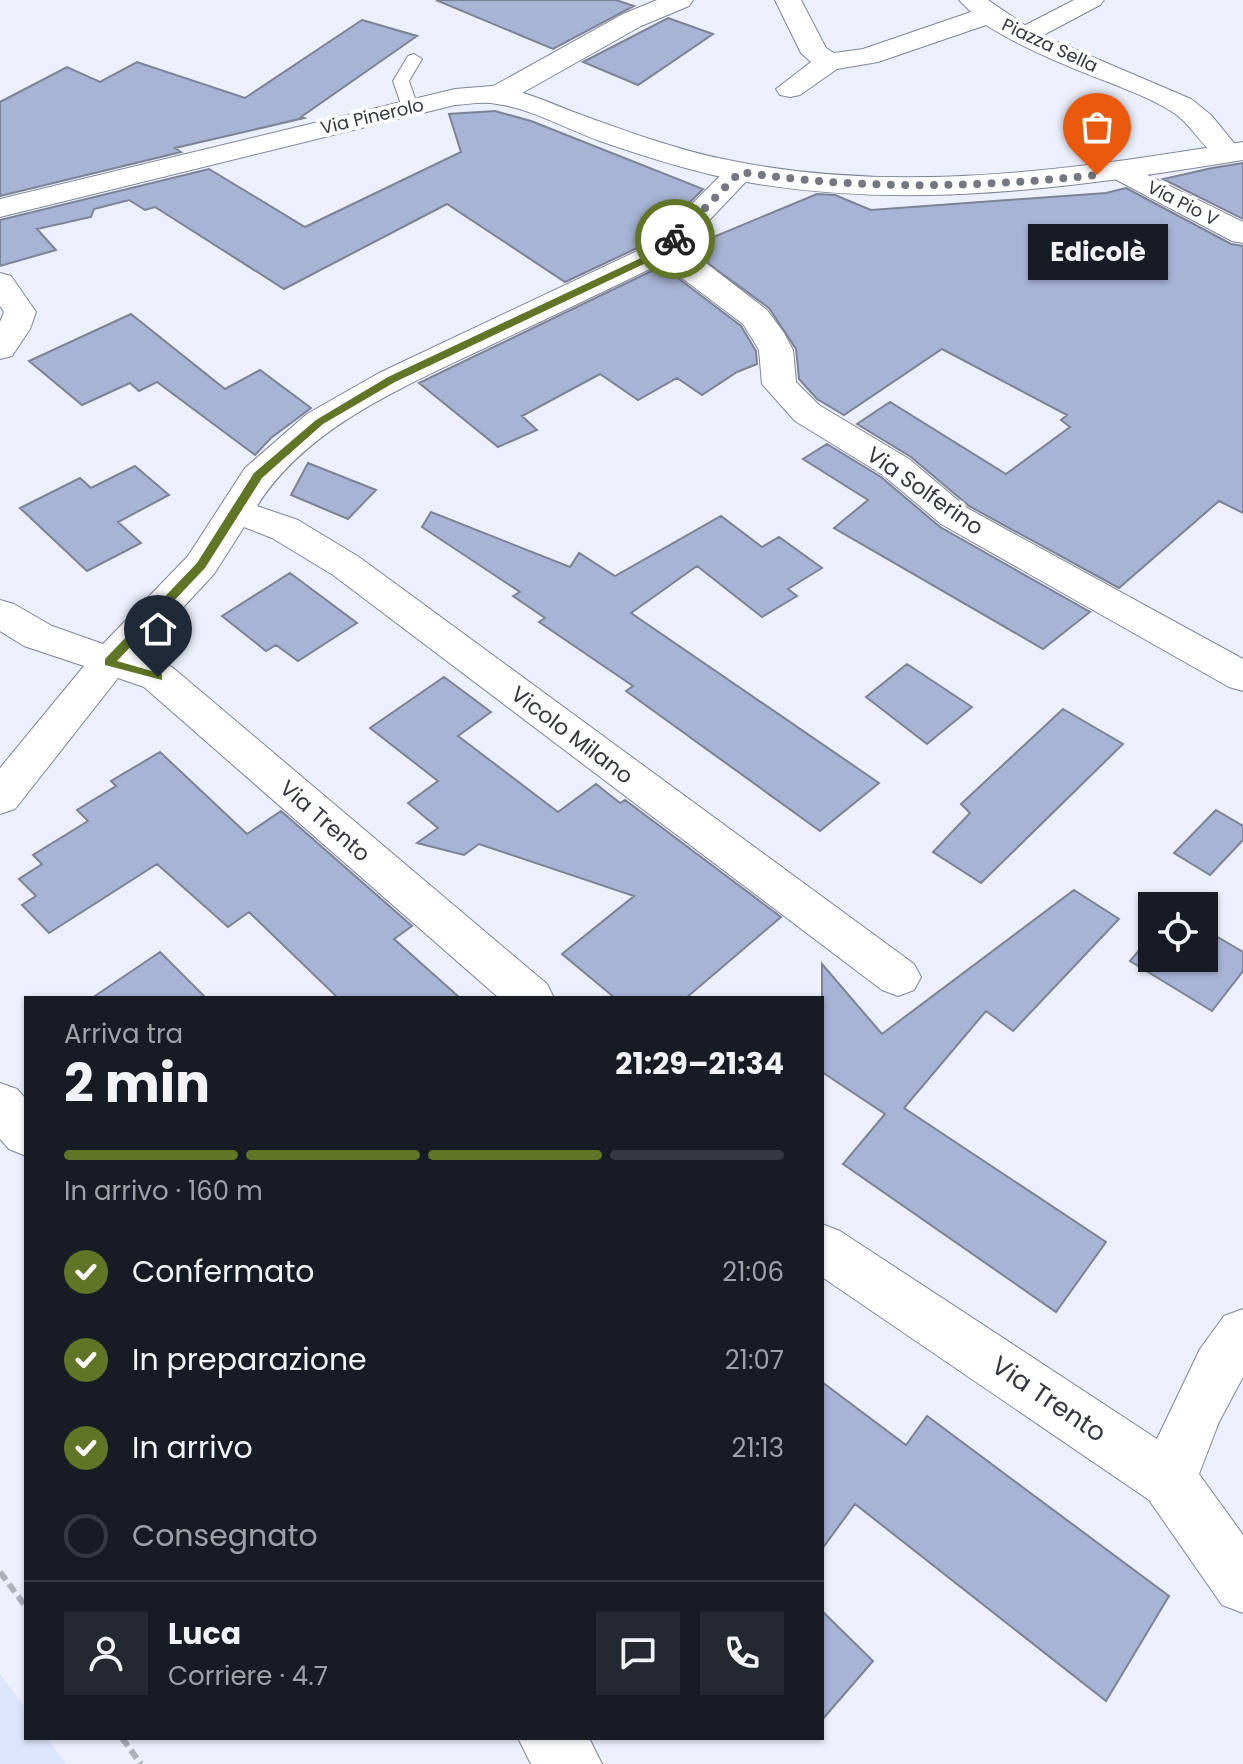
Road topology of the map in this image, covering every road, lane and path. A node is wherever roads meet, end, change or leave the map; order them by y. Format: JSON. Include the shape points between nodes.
{"nodes":[{"id":1,"x":680,"y":0,"type":"edge"},
{"id":2,"x":788,"y":0,"type":"edge"},
{"id":3,"x":1092,"y":0,"type":"edge"},
{"id":4,"x":980,"y":8,"type":"edge"},
{"id":5,"x":1023,"y":36,"type":"junction"},
{"id":6,"x":414,"y":59,"type":"dead end"},
{"id":7,"x":829,"y":62,"type":"junction"},
{"id":8,"x":790,"y":89,"type":"dead end"},
{"id":9,"x":498,"y":95,"type":"junction"},
{"id":10,"x":410,"y":107,"type":"junction"},
{"id":11,"x":1236,"y":152,"type":"edge"},
{"id":12,"x":740,"y":172,"type":"junction"},
{"id":13,"x":1123,"y":172,"type":"junction"},
{"id":14,"x":0,"y":208,"type":"edge"},
{"id":15,"x":1243,"y":234,"type":"edge"},
{"id":16,"x":663,"y":251,"type":"junction"},
{"id":17,"x":0,"y":283,"type":"edge"},
{"id":18,"x":0,"y":349,"type":"edge"},
{"id":19,"x":236,"y":511,"type":"junction"},
{"id":20,"x":0,"y":613,"type":"edge"},
{"id":21,"x":109,"y":662,"type":"junction"},
{"id":22,"x":1243,"y":677,"type":"edge"},
{"id":23,"x":0,"y":798,"type":"edge"},
{"id":24,"x":898,"y":977,"type":"dead end"},
{"id":25,"x":529,"y":996,"type":"edge"},
{"id":26,"x":0,"y":1104,"type":"edge"},
{"id":27,"x":24,"y":1132,"type":"edge"},
{"id":28,"x":824,"y":1249,"type":"edge"},
{"id":29,"x":1243,"y":1334,"type":"edge"},
{"id":30,"x":1169,"y":1480,"type":"junction"},
{"id":31,"x":0,"y":1572,"type":"edge"},
{"id":32,"x":1243,"y":1584,"type":"edge"},
{"id":33,"x":24,"y":1604,"type":"edge"},
{"id":34,"x":123,"y":1740,"type":"edge"},
{"id":35,"x":551,"y":1740,"type":"edge"},
{"id":36,"x":141,"y":1764,"type":"edge"},
{"id":37,"x":571,"y":1764,"type":"edge"}],
"edges":[{"from":1,"to":9,"type":"street","via":[[632,20]]},
{"from":2,"to":7,"type":"street","via":[[815,53]]},
{"from":3,"to":5,"type":"street"},
{"from":4,"to":5,"type":"street","name":"Piazza Sella"},
{"from":4,"to":7,"type":"street","name":"Piazza Sella","via":[[868,56]]},
{"from":5,"to":11,"type":"street","name":"Piazza Sella","via":[[1184,106]]},
{"from":6,"to":10,"type":"lane","via":[[401,81]]},
{"from":7,"to":8,"type":"street","name":"Piazza Sella"},
{"from":9,"to":10,"type":"street","name":"Via Pinerolo"},
{"from":9,"to":12,"type":"street","name":"Via Pinerolo","via":[[649,149]]},
{"from":10,"to":14,"type":"street","name":"Via Pinerolo"},
{"from":11,"to":13,"type":"street","name":"Via Pinerolo"},
{"from":12,"to":13,"type":"street","name":"Via Pinerolo","via":[[819,183],[902,186]]},
{"from":12,"to":16,"type":"street"},
{"from":13,"to":15,"type":"street","name":"Via Pio V"},
{"from":16,"to":19,"type":"street","via":[[391,380],[319,422],[258,476]]},
{"from":16,"to":22,"type":"street","name":"Via Solferino","via":[[762,325],[776,350],[779,384],[807,413],[896,467],[954,516]]},
{"from":17,"to":18,"type":"street","via":[[20,312]]},
{"from":19,"to":21,"type":"street","via":[[201,565]]},
{"from":19,"to":24,"type":"street","name":"Vicolo Milano","via":[[285,529],[346,566]]},
{"from":20,"to":21,"type":"street","name":"Via Trento","via":[[38,636]]},
{"from":21,"to":23,"type":"street"},
{"from":21,"to":25,"type":"street","name":"Via Trento","via":[[158,677]]},
{"from":26,"to":27,"type":"street"},
{"from":28,"to":30,"type":"street","name":"Via Trento"},
{"from":29,"to":30,"type":"street","via":[[1202,1397]]},
{"from":30,"to":32,"type":"street","name":"Via Trento"},
{"from":31,"to":33,"type":"path"},
{"from":34,"to":36,"type":"path"},
{"from":35,"to":37,"type":"street"}]}
